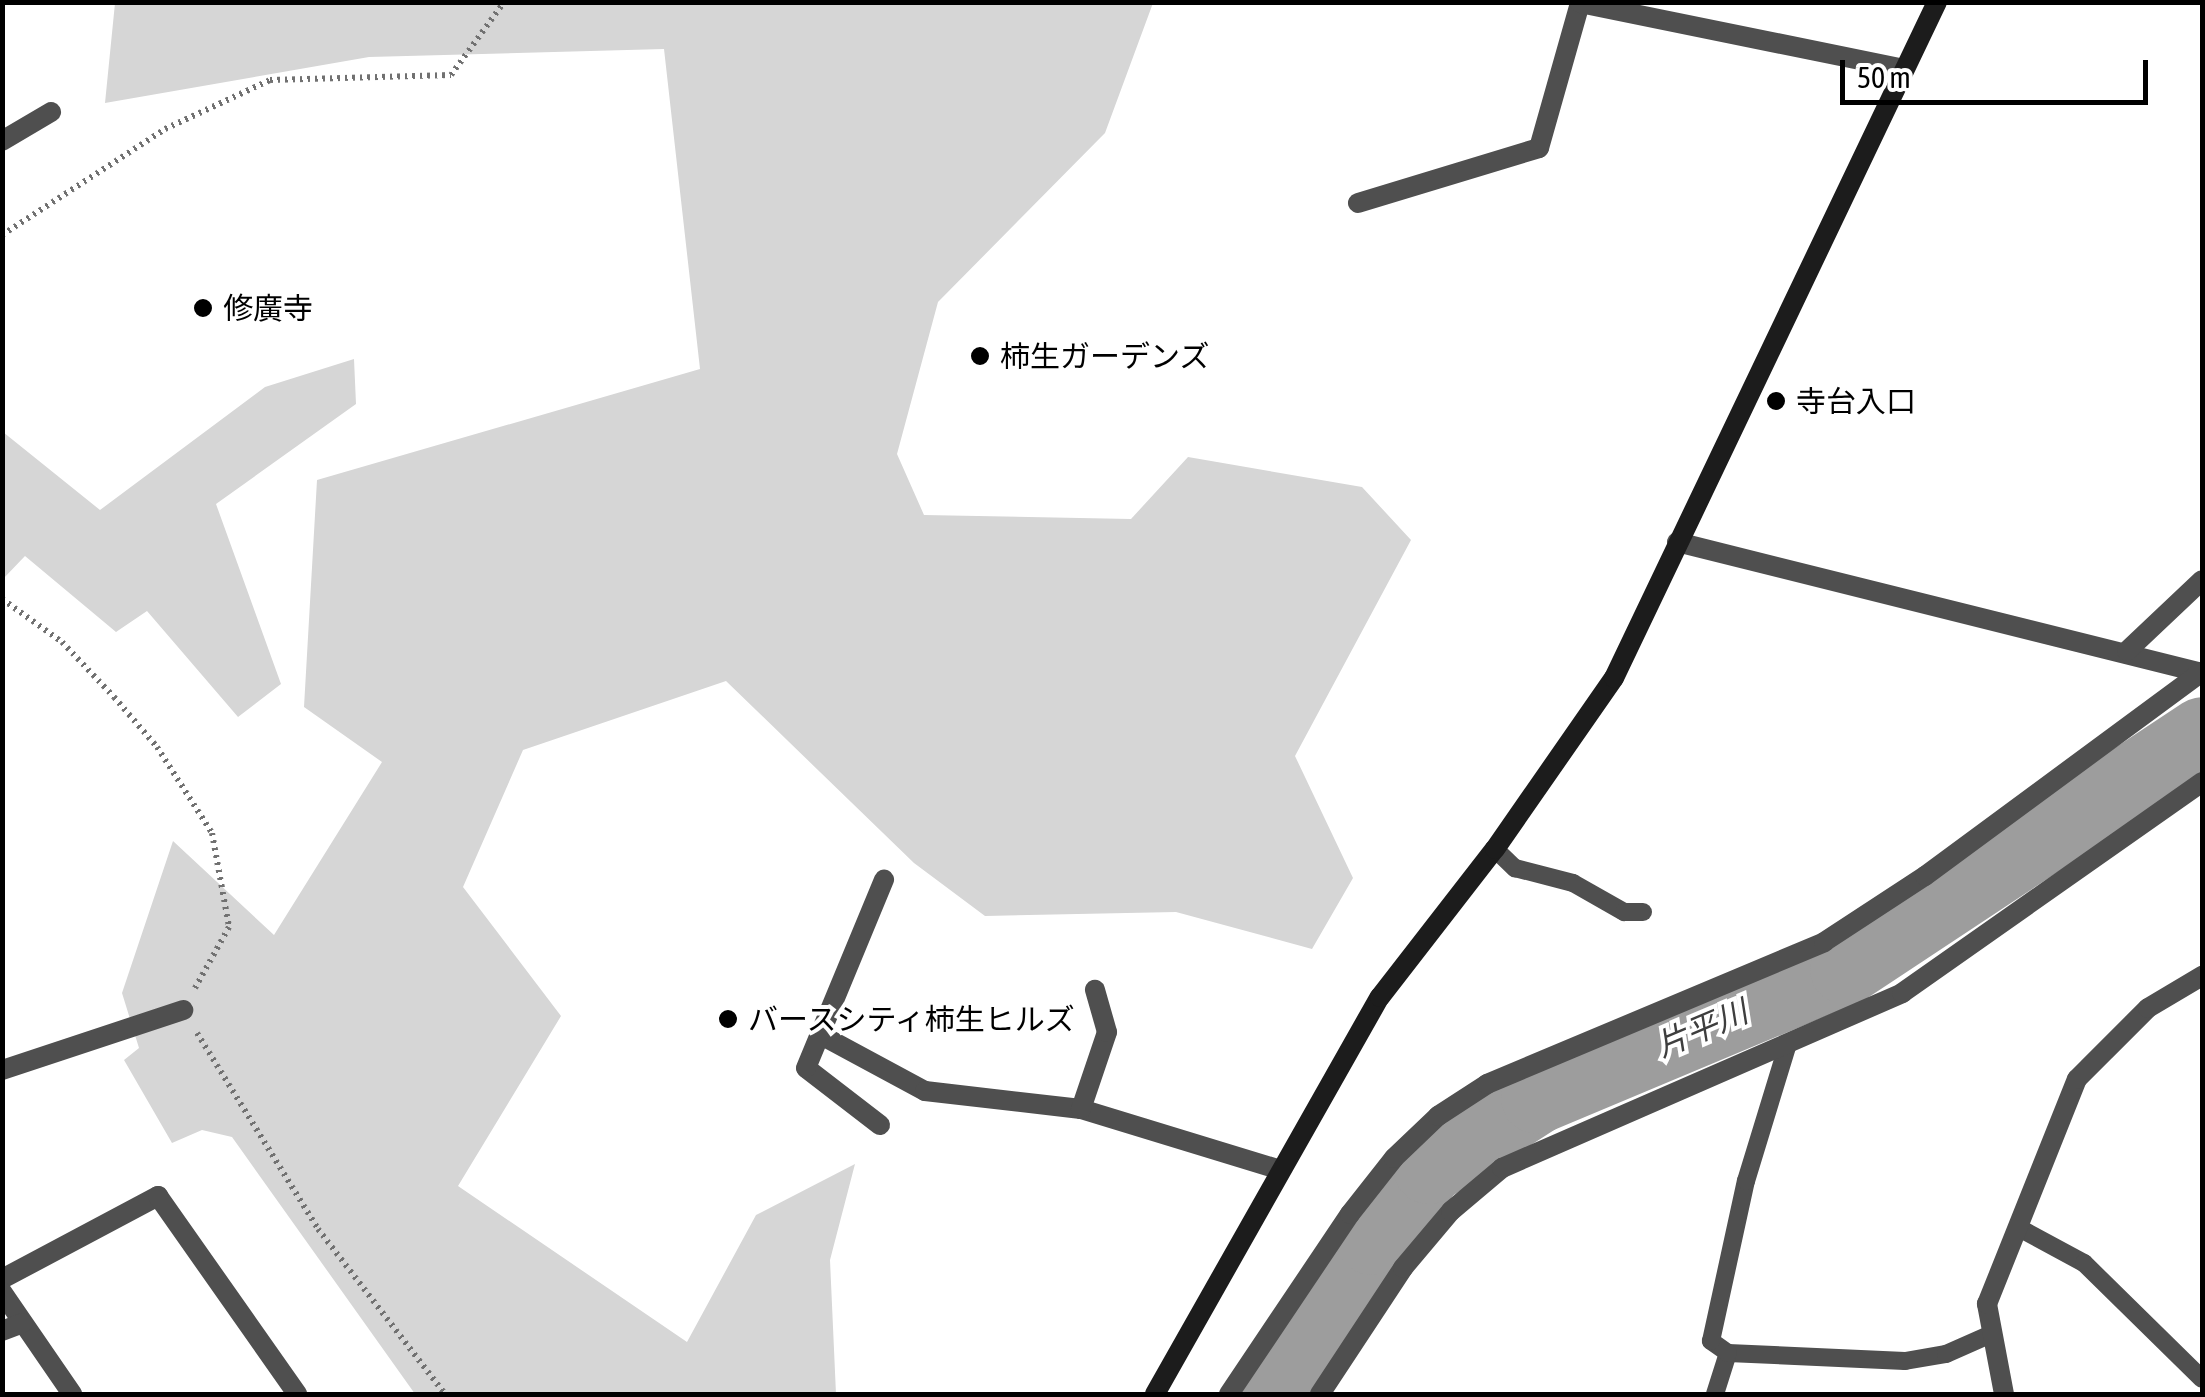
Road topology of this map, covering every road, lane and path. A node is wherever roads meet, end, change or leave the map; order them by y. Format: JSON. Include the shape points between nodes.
{"nodes":[{"id":1,"x":504,"y":2,"type":"edge"},
{"id":2,"x":1938,"y":2,"type":"edge"},
{"id":3,"x":1904,"y":69,"type":"junction"},
{"id":4,"x":52,"y":112,"type":"dead end"},
{"id":5,"x":2,"y":141,"type":"edge"},
{"id":6,"x":1358,"y":204,"type":"dead end"},
{"id":7,"x":3,"y":234,"type":"edge"},
{"id":8,"x":1677,"y":542,"type":"junction"},
{"id":9,"x":2202,"y":580,"type":"edge"},
{"id":10,"x":2,"y":599,"type":"edge"},
{"id":11,"x":2127,"y":651,"type":"junction"},
{"id":12,"x":2202,"y":672,"type":"edge"},
{"id":13,"x":2202,"y":782,"type":"edge"},
{"id":14,"x":1495,"y":849,"type":"junction"},
{"id":15,"x":884,"y":880,"type":"dead end"},
{"id":16,"x":1643,"y":912,"type":"dead end"},
{"id":17,"x":2202,"y":976,"type":"edge"},
{"id":18,"x":1094,"y":990,"type":"dead end"},
{"id":19,"x":184,"y":1010,"type":"junction"},
{"id":20,"x":821,"y":1035,"type":"junction"},
{"id":21,"x":1787,"y":1047,"type":"junction"},
{"id":22,"x":2,"y":1070,"type":"edge"},
{"id":23,"x":1081,"y":1109,"type":"junction"},
{"id":24,"x":880,"y":1125,"type":"dead end"},
{"id":25,"x":1281,"y":1170,"type":"junction"},
{"id":26,"x":2021,"y":1229,"type":"junction"},
{"id":27,"x":2,"y":1279,"type":"edge"},
{"id":28,"x":2,"y":1292,"type":"edge"},
{"id":29,"x":23,"y":1323,"type":"junction"},
{"id":30,"x":2,"y":1331,"type":"edge"},
{"id":31,"x":1989,"y":1335,"type":"junction"},
{"id":32,"x":1728,"y":1353,"type":"junction"},
{"id":33,"x":2202,"y":1379,"type":"edge"},
{"id":34,"x":72,"y":1394,"type":"edge"},
{"id":35,"x":296,"y":1394,"type":"edge"},
{"id":36,"x":445,"y":1394,"type":"edge"},
{"id":37,"x":1154,"y":1394,"type":"edge"},
{"id":38,"x":1229,"y":1394,"type":"edge"},
{"id":39,"x":1320,"y":1394,"type":"edge"},
{"id":40,"x":1715,"y":1394,"type":"edge"},
{"id":41,"x":2004,"y":1394,"type":"edge"}],
"edges":[{"from":1,"to":7,"type":"path","via":[[452,75],[270,80],[165,130]]},
{"from":2,"to":3,"type":"main road"},
{"from":3,"to":6,"type":"street","via":[[1580,3],[1539,148]]},
{"from":3,"to":8,"type":"main road"},
{"from":4,"to":5,"type":"street"},
{"from":8,"to":11,"type":"street"},
{"from":8,"to":14,"type":"main road","via":[[1595,709]]},
{"from":9,"to":11,"type":"street"},
{"from":10,"to":19,"type":"path","via":[[62,642],[114,697],[157,747],[212,832],[228,928]]},
{"from":11,"to":12,"type":"street"},
{"from":12,"to":38,"type":"street","via":[[1926,876],[1824,942],[1487,1084],[1438,1116],[1350,1214]]},
{"from":13,"to":21,"type":"street","via":[[1902,993]]},
{"from":14,"to":16,"type":"lane","via":[[1515,868],[1573,883],[1624,912]]},
{"from":14,"to":25,"type":"main road","via":[[1380,996]]},
{"from":15,"to":20,"type":"street"},
{"from":17,"to":26,"type":"street","via":[[2148,1008],[2077,1079]]},
{"from":18,"to":23,"type":"street","via":[[1107,1032]]},
{"from":19,"to":22,"type":"street"},
{"from":19,"to":36,"type":"path","via":[[318,1230]]},
{"from":20,"to":23,"type":"street","via":[[926,1091]]},
{"from":20,"to":24,"type":"street","via":[[806,1068]]},
{"from":21,"to":32,"type":"lane","via":[[1746,1181],[1710,1342]]},
{"from":21,"to":39,"type":"street","via":[[1502,1168],[1452,1211],[1403,1268]]},
{"from":23,"to":25,"type":"street"},
{"from":25,"to":37,"type":"main road"},
{"from":26,"to":31,"type":"street","via":[[1987,1304]]},
{"from":26,"to":33,"type":"lane","via":[[2084,1263]]},
{"from":27,"to":35,"type":"street","via":[[158,1196]]},
{"from":28,"to":29,"type":"street"},
{"from":29,"to":30,"type":"street"},
{"from":29,"to":34,"type":"street"},
{"from":31,"to":32,"type":"lane","via":[[1946,1354],[1905,1361]]},
{"from":31,"to":41,"type":"street"},
{"from":32,"to":40,"type":"lane"}]}
